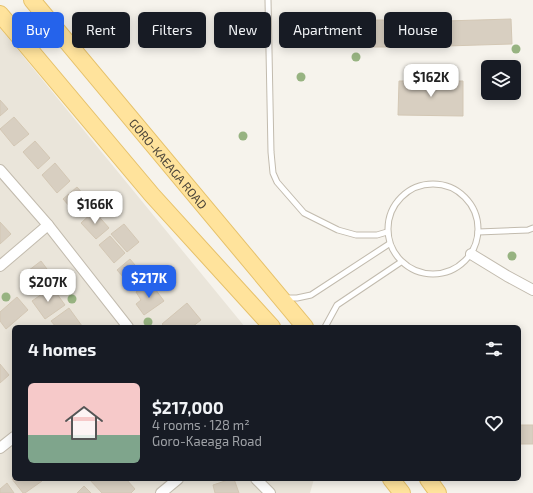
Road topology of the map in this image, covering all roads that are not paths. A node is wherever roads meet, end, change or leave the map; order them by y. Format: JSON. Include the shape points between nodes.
{"nodes":[{"id":1,"x":32,"y":0,"type":"edge"},
{"id":2,"x":268,"y":0,"type":"edge"},
{"id":3,"x":0,"y":14,"type":"edge"},
{"id":4,"x":0,"y":170,"type":"edge"},
{"id":5,"x":48,"y":225,"type":"junction"},
{"id":6,"x":533,"y":228,"type":"edge"},
{"id":7,"x":387,"y":232,"type":"junction"},
{"id":8,"x":478,"y":232,"type":"junction"},
{"id":9,"x":389,"y":244,"type":"junction"},
{"id":10,"x":471,"y":254,"type":"junction"},
{"id":11,"x":401,"y":262,"type":"junction"},
{"id":12,"x":0,"y":266,"type":"edge"},
{"id":13,"x":533,"y":290,"type":"edge"},
{"id":14,"x":279,"y":295,"type":"junction"},
{"id":15,"x":126,"y":325,"type":"edge"},
{"id":16,"x":270,"y":325,"type":"edge"},
{"id":17,"x":303,"y":325,"type":"edge"},
{"id":18,"x":326,"y":325,"type":"edge"},
{"id":19,"x":12,"y":439,"type":"edge"},
{"id":20,"x":0,"y":448,"type":"edge"},
{"id":21,"x":176,"y":481,"type":"edge"},
{"id":22,"x":258,"y":481,"type":"edge"},
{"id":23,"x":393,"y":481,"type":"edge"},
{"id":24,"x":429,"y":481,"type":"edge"},
{"id":25,"x":161,"y":493,"type":"edge"},
{"id":26,"x":270,"y":493,"type":"edge"},
{"id":27,"x":402,"y":493,"type":"edge"},
{"id":28,"x":438,"y":493,"type":"edge"}],
"edges":[{"from":1,"to":14,"type":"main road","name":"GORO-KAEAGA ROAD"},
{"from":2,"to":7,"type":"lane","via":[[271,152],[273,173],[277,182],[304,213],[338,230],[356,235],[377,235]]},
{"from":3,"to":16,"type":"main road","via":[[152,195]]},
{"from":4,"to":5,"type":"street"},
{"from":5,"to":12,"type":"street"},
{"from":5,"to":15,"type":"street"},
{"from":6,"to":8,"type":"lane"},
{"from":7,"to":8,"type":"lane","via":[[391,210],[397,200],[421,186],[438,184],[450,187],[468,201],[478,221]]},
{"from":7,"to":9,"type":"lane"},
{"from":8,"to":10,"type":"lane"},
{"from":9,"to":11,"type":"lane"},
{"from":9,"to":14,"type":"lane","via":[[311,294],[287,298]]},
{"from":10,"to":11,"type":"lane","via":[[464,263],[444,274],[432,275],[415,271]]},
{"from":10,"to":13,"type":"street"},
{"from":11,"to":18,"type":"lane","via":[[337,305]]},
{"from":14,"to":17,"type":"main road","name":"GORO-KAEAGA ROAD"},
{"from":19,"to":20,"type":"street"},
{"from":21,"to":25,"type":"street"},
{"from":22,"to":26,"type":"street"},
{"from":23,"to":27,"type":"main road"},
{"from":24,"to":28,"type":"main road"}]}
